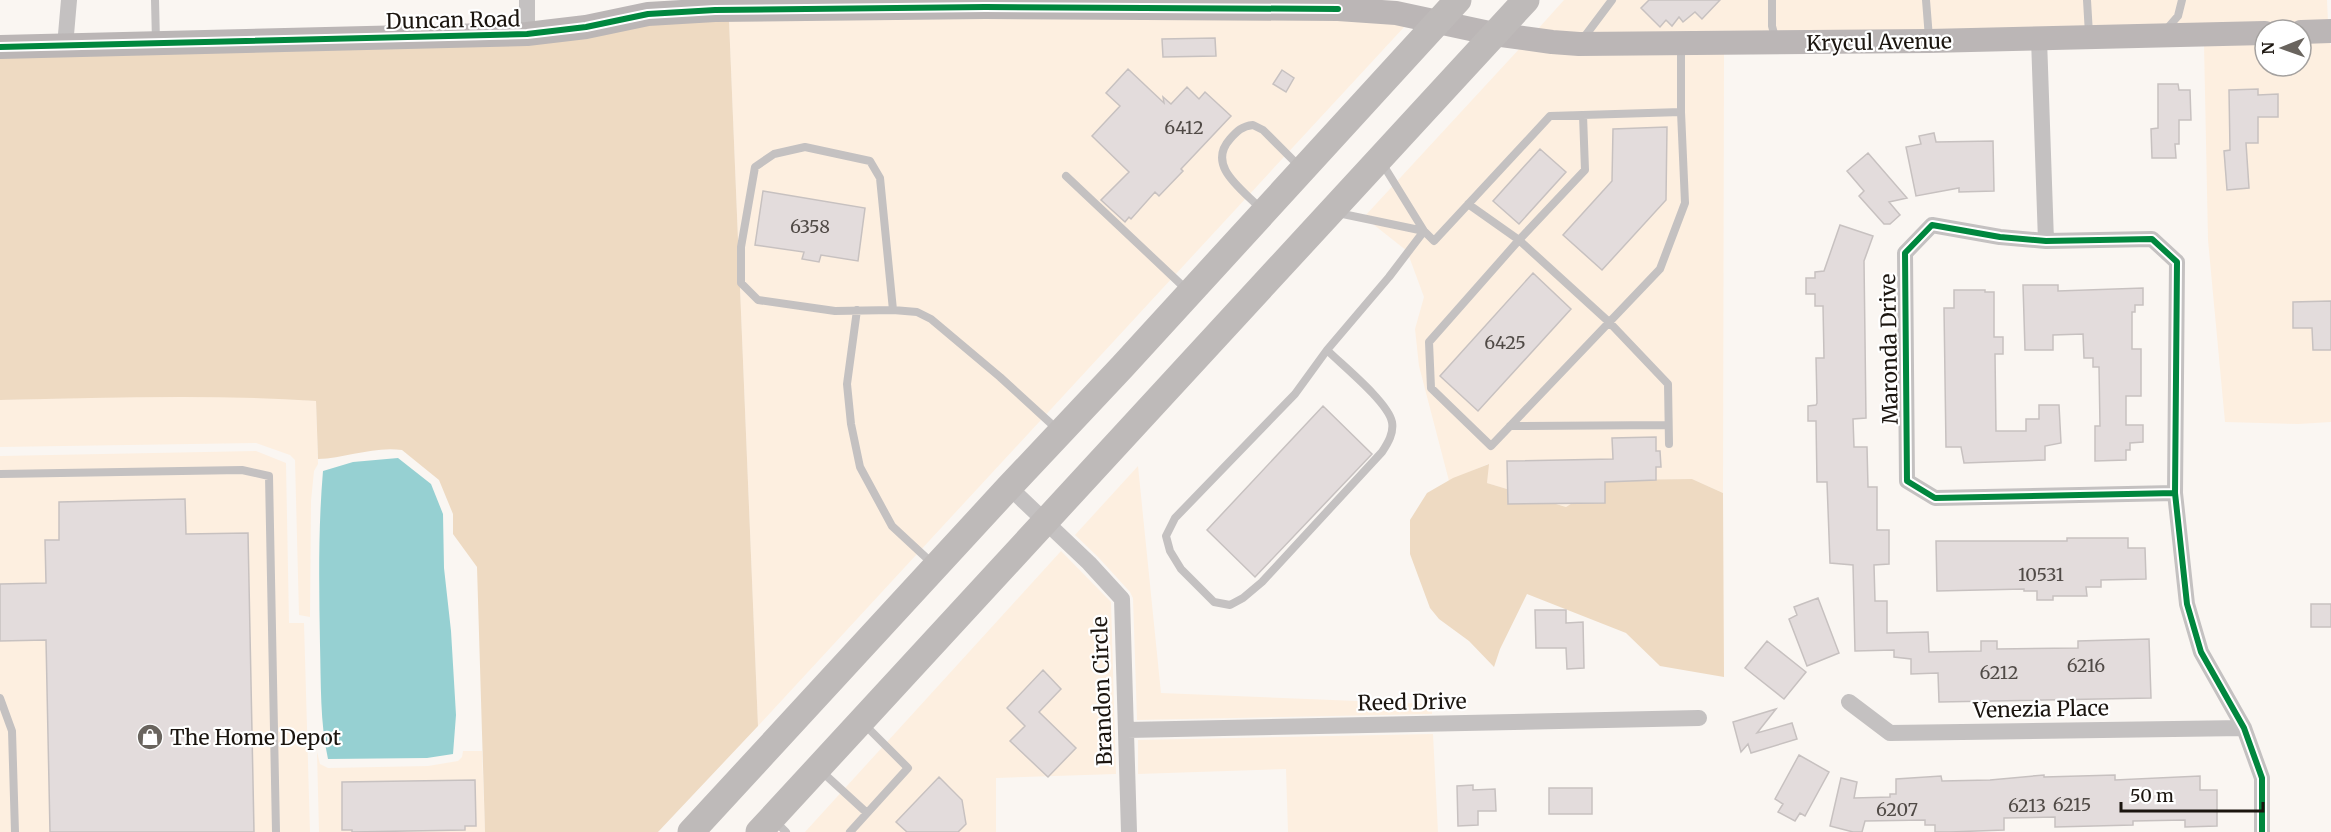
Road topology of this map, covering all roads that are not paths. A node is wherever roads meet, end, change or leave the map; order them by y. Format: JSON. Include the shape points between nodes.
{"nodes":[{"id":1,"x":69,"y":0,"type":"edge"},
{"id":2,"x":154,"y":0,"type":"edge"},
{"id":3,"x":527,"y":0,"type":"edge"},
{"id":4,"x":1458,"y":0,"type":"edge"},
{"id":5,"x":1526,"y":0,"type":"edge"},
{"id":6,"x":1612,"y":0,"type":"edge"},
{"id":7,"x":1772,"y":0,"type":"edge"},
{"id":8,"x":1926,"y":0,"type":"edge"},
{"id":9,"x":2087,"y":0,"type":"edge"},
{"id":10,"x":2182,"y":0,"type":"edge"},
{"id":11,"x":985,"y":3,"type":"edge"},
{"id":12,"x":1438,"y":21,"type":"junction"},
{"id":13,"x":2331,"y":31,"type":"edge"},
{"id":14,"x":2313,"y":32,"type":"edge"},
{"id":15,"x":1494,"y":33,"type":"junction"},
{"id":16,"x":2253,"y":33,"type":"edge"},
{"id":17,"x":527,"y":34,"type":"junction"},
{"id":18,"x":2161,"y":36,"type":"junction"},
{"id":19,"x":2089,"y":38,"type":"junction"},
{"id":20,"x":2039,"y":39,"type":"junction"},
{"id":21,"x":1929,"y":41,"type":"junction"},
{"id":22,"x":1777,"y":43,"type":"junction"},
{"id":23,"x":156,"y":44,"type":"junction"},
{"id":24,"x":1579,"y":44,"type":"junction"},
{"id":25,"x":1681,"y":45,"type":"junction"},
{"id":26,"x":65,"y":46,"type":"junction"},
{"id":27,"x":0,"y":47,"type":"edge"},
{"id":28,"x":1681,"y":112,"type":"junction"},
{"id":29,"x":1583,"y":115,"type":"junction"},
{"id":30,"x":1379,"y":159,"type":"junction"},
{"id":31,"x":1303,"y":169,"type":"junction"},
{"id":32,"x":1066,"y":176,"type":"dead end"},
{"id":33,"x":1468,"y":204,"type":"junction"},
{"id":34,"x":1331,"y":211,"type":"junction"},
{"id":35,"x":1264,"y":212,"type":"junction"},
{"id":36,"x":1424,"y":231,"type":"junction"},
{"id":37,"x":1519,"y":240,"type":"junction"},
{"id":38,"x":2046,"y":241,"type":"junction"},
{"id":39,"x":1190,"y":293,"type":"junction"},
{"id":40,"x":857,"y":310,"type":"junction"},
{"id":41,"x":893,"y":310,"type":"junction"},
{"id":42,"x":1609,"y":322,"type":"junction"},
{"id":43,"x":1327,"y":350,"type":"junction"},
{"id":44,"x":1668,"y":425,"type":"junction"},
{"id":45,"x":1510,"y":426,"type":"junction"},
{"id":46,"x":1060,"y":432,"type":"junction"},
{"id":47,"x":1669,"y":444,"type":"dead end"},
{"id":48,"x":0,"y":474,"type":"edge"},
{"id":49,"x":1009,"y":487,"type":"junction"},
{"id":50,"x":2175,"y":493,"type":"junction"},
{"id":51,"x":1047,"y":522,"type":"junction"},
{"id":52,"x":936,"y":566,"type":"junction"},
{"id":53,"x":0,"y":698,"type":"edge"},
{"id":54,"x":1849,"y":702,"type":"dead end"},
{"id":55,"x":1699,"y":718,"type":"dead end"},
{"id":56,"x":862,"y":721,"type":"junction"},
{"id":57,"x":2244,"y":728,"type":"junction"},
{"id":58,"x":1127,"y":730,"type":"junction"},
{"id":59,"x":817,"y":768,"type":"junction"},
{"id":60,"x":736,"y":783,"type":"junction"},
{"id":61,"x":867,"y":813,"type":"junction"},
{"id":62,"x":772,"y":827,"type":"edge"},
{"id":63,"x":15,"y":832,"type":"edge"},
{"id":64,"x":276,"y":832,"type":"edge"},
{"id":65,"x":691,"y":832,"type":"edge"},
{"id":66,"x":711,"y":832,"type":"edge"},
{"id":67,"x":850,"y":832,"type":"edge"},
{"id":68,"x":1129,"y":832,"type":"edge"},
{"id":69,"x":2262,"y":832,"type":"edge"}],
"edges":[{"from":1,"to":26,"type":"street"},
{"from":2,"to":23,"type":"lane"},
{"from":3,"to":17,"type":"street"},
{"from":4,"to":12,"type":"main road"},
{"from":5,"to":15,"type":"main road"},
{"from":6,"to":24,"type":"lane"},
{"from":7,"to":22,"type":"lane","via":[[1772,26]]},
{"from":8,"to":21,"type":"lane"},
{"from":9,"to":19,"type":"lane"},
{"from":10,"to":18,"type":"lane","via":[[2178,16]]},
{"from":11,"to":12,"type":"street","name":"Duncan Road","via":[[1338,9]]},
{"from":11,"to":17,"type":"street","name":"Duncan Road","via":[[668,12]]},
{"from":12,"to":15,"type":"street","name":"Duncan Road"},
{"from":12,"to":31,"type":"main road"},
{"from":13,"to":14,"type":"street"},
{"from":15,"to":24,"type":"street","name":"Krycul Avenue"},
{"from":15,"to":30,"type":"main road"},
{"from":16,"to":18,"type":"street","name":"Krycul Avenue"},
{"from":17,"to":23,"type":"street","name":"Duncan Road"},
{"from":18,"to":19,"type":"street","name":"Krycul Avenue"},
{"from":19,"to":20,"type":"street","name":"Krycul Avenue"},
{"from":20,"to":21,"type":"street","name":"Krycul Avenue"},
{"from":20,"to":38,"type":"street"},
{"from":21,"to":22,"type":"street","name":"Krycul Avenue"},
{"from":22,"to":25,"type":"street","name":"Krycul Avenue"},
{"from":23,"to":26,"type":"street","name":"Duncan Road"},
{"from":24,"to":25,"type":"street","name":"Krycul Avenue"},
{"from":25,"to":28,"type":"lane"},
{"from":26,"to":27,"type":"street","name":"Duncan Road"},
{"from":28,"to":29,"type":"lane"},
{"from":28,"to":42,"type":"lane","via":[[1685,203],[1660,269]]},
{"from":29,"to":33,"type":"lane","via":[[1550,116]]},
{"from":29,"to":37,"type":"lane","via":[[1585,170]]},
{"from":30,"to":34,"type":"main road"},
{"from":30,"to":36,"type":"lane"},
{"from":31,"to":35,"type":"main road"},
{"from":31,"to":35,"type":"lane","via":[[1263,130],[1253,125],[1238,129],[1226,143],[1220,161]]},
{"from":32,"to":39,"type":"lane"},
{"from":33,"to":36,"type":"lane","via":[[1434,241]]},
{"from":33,"to":37,"type":"lane"},
{"from":34,"to":36,"type":"lane"},
{"from":34,"to":51,"type":"main road"},
{"from":35,"to":39,"type":"main road"},
{"from":36,"to":43,"type":"lane"},
{"from":37,"to":42,"type":"lane"},
{"from":37,"to":45,"type":"lane","via":[[1429,342],[1431,388],[1491,446]]},
{"from":38,"to":50,"type":"street","name":"Maronda Drive","via":[[2152,239],[2177,262]]},
{"from":38,"to":50,"type":"street","name":"Maronda Drive","via":[[1932,225],[1905,254],[1907,481],[1935,498]]},
{"from":39,"to":46,"type":"main road"},
{"from":40,"to":41,"type":"lane"},
{"from":40,"to":41,"type":"lane","via":[[835,311],[758,300],[741,283],[741,248],[755,167],[774,154],[806,147],[870,161],[880,178]]},
{"from":40,"to":52,"type":"lane","via":[[847,384],[861,467],[892,526]]},
{"from":41,"to":46,"type":"lane","via":[[917,312],[931,319]]},
{"from":42,"to":44,"type":"lane","via":[[1668,384]]},
{"from":42,"to":45,"type":"lane"},
{"from":43,"to":43,"type":"lane","via":[[1295,394],[1175,519],[1166,536],[1181,569],[1214,602],[1230,605],[1262,582],[1382,453],[1391,438],[1392,422],[1384,405]]},
{"from":44,"to":45,"type":"lane"},
{"from":44,"to":47,"type":"lane"},
{"from":46,"to":49,"type":"main road"},
{"from":48,"to":64,"type":"lane","via":[[242,470],[269,476]]},
{"from":49,"to":51,"type":"street","name":"Brandon Circle"},
{"from":49,"to":52,"type":"main road"},
{"from":50,"to":57,"type":"street","name":"Maronda Drive","via":[[2187,604],[2201,652]]},
{"from":51,"to":56,"type":"main road"},
{"from":51,"to":58,"type":"street","name":"Brandon Circle","via":[[1122,598]]},
{"from":52,"to":60,"type":"main road"},
{"from":53,"to":63,"type":"lane","via":[[12,731]]},
{"from":54,"to":57,"type":"street","name":"Venezia Place","via":[[1890,733]]},
{"from":55,"to":58,"type":"street","name":"Reed Drive"},
{"from":56,"to":59,"type":"main road"},
{"from":56,"to":61,"type":"lane","via":[[908,768]]},
{"from":57,"to":69,"type":"street","name":"Maronda Drive","via":[[2262,778]]},
{"from":58,"to":68,"type":"street","name":"Brandon Circle"},
{"from":59,"to":61,"type":"lane"},
{"from":59,"to":62,"type":"main road"},
{"from":60,"to":65,"type":"main road"},
{"from":60,"to":66,"type":"main road"},
{"from":61,"to":67,"type":"lane"}]}
